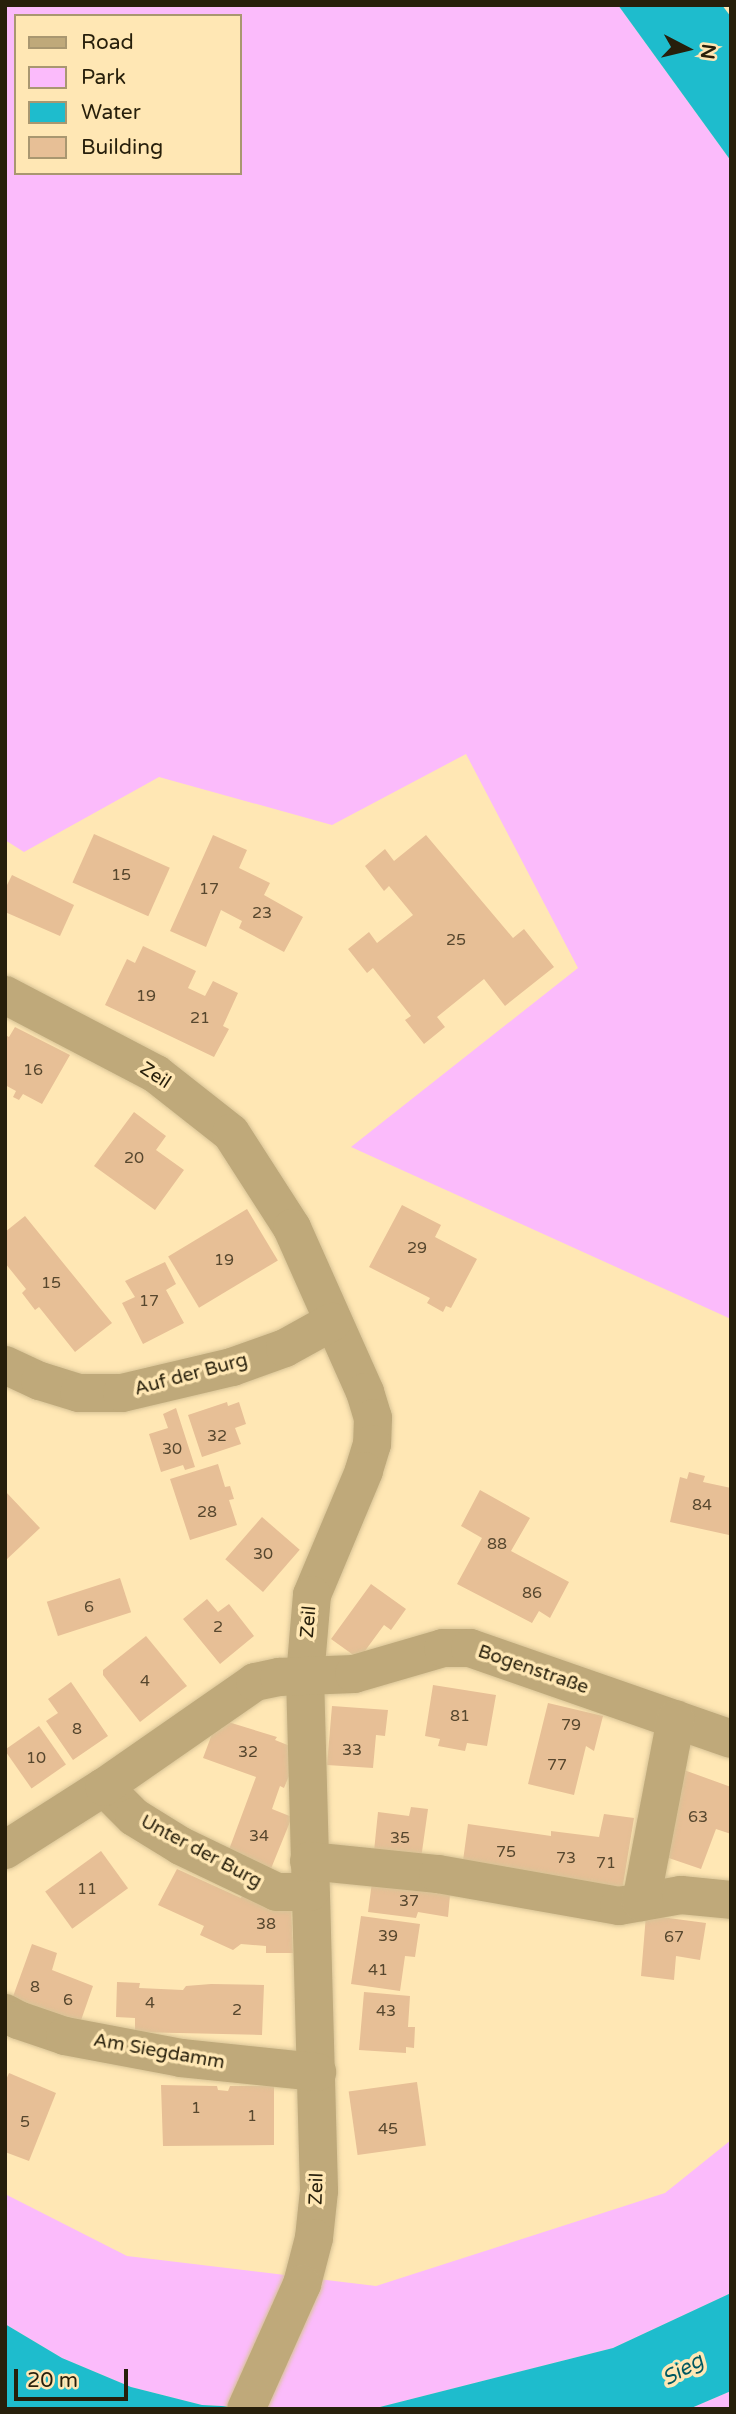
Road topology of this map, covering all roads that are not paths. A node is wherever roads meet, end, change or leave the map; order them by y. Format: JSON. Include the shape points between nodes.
{"nodes":[{"id":1,"x":5,"y":996,"type":"edge"},
{"id":2,"x":332,"y":1322,"type":"junction"},
{"id":3,"x":5,"y":1365,"type":"edge"},
{"id":4,"x":305,"y":1676,"type":"junction"},
{"id":5,"x":676,"y":1719,"type":"junction"},
{"id":6,"x":728,"y":1729,"type":"edge"},
{"id":7,"x":104,"y":1787,"type":"junction"},
{"id":8,"x":5,"y":1850,"type":"edge"},
{"id":9,"x":310,"y":1876,"type":"junction"},
{"id":10,"x":731,"y":1900,"type":"edge"},
{"id":11,"x":641,"y":1902,"type":"junction"},
{"id":12,"x":5,"y":2013,"type":"edge"},
{"id":13,"x":317,"y":2072,"type":"junction"},
{"id":14,"x":246,"y":2409,"type":"edge"}],
"edges":[{"from":1,"to":2,"type":"street","name":"Zeil","via":[[156,1074],[231,1133],[292,1228]]},
{"from":2,"to":3,"type":"street","name":"Auf der Burg","via":[[285,1348],[232,1367],[122,1393],[79,1394]]},
{"from":2,"to":4,"type":"street","name":"Zeil","via":[[365,1392],[373,1418],[372,1444],[312,1595]]},
{"from":4,"to":5,"type":"street","name":"Bogenstraße","via":[[354,1674],[443,1648],[470,1648]]},
{"from":4,"to":7,"type":"street","via":[[255,1682]]},
{"from":4,"to":9,"type":"street","name":"Zeil"},
{"from":5,"to":6,"type":"street","name":"Bogenstraße"},
{"from":5,"to":11,"type":"street"},
{"from":7,"to":8,"type":"street"},
{"from":7,"to":9,"type":"street","name":"Unter der Burg","via":[[134,1817],[181,1846],[277,1892]]},
{"from":9,"to":11,"type":"street","via":[[438,1874],[619,1906]]},
{"from":9,"to":13,"type":"street","name":"Zeil"},
{"from":10,"to":11,"type":"street","via":[[681,1895]]},
{"from":12,"to":13,"type":"street","name":"Am Siegdamm","via":[[65,2036],[181,2058]]},
{"from":13,"to":14,"type":"street","name":"Zeil","via":[[319,2191],[314,2238],[302,2284]]}]}
